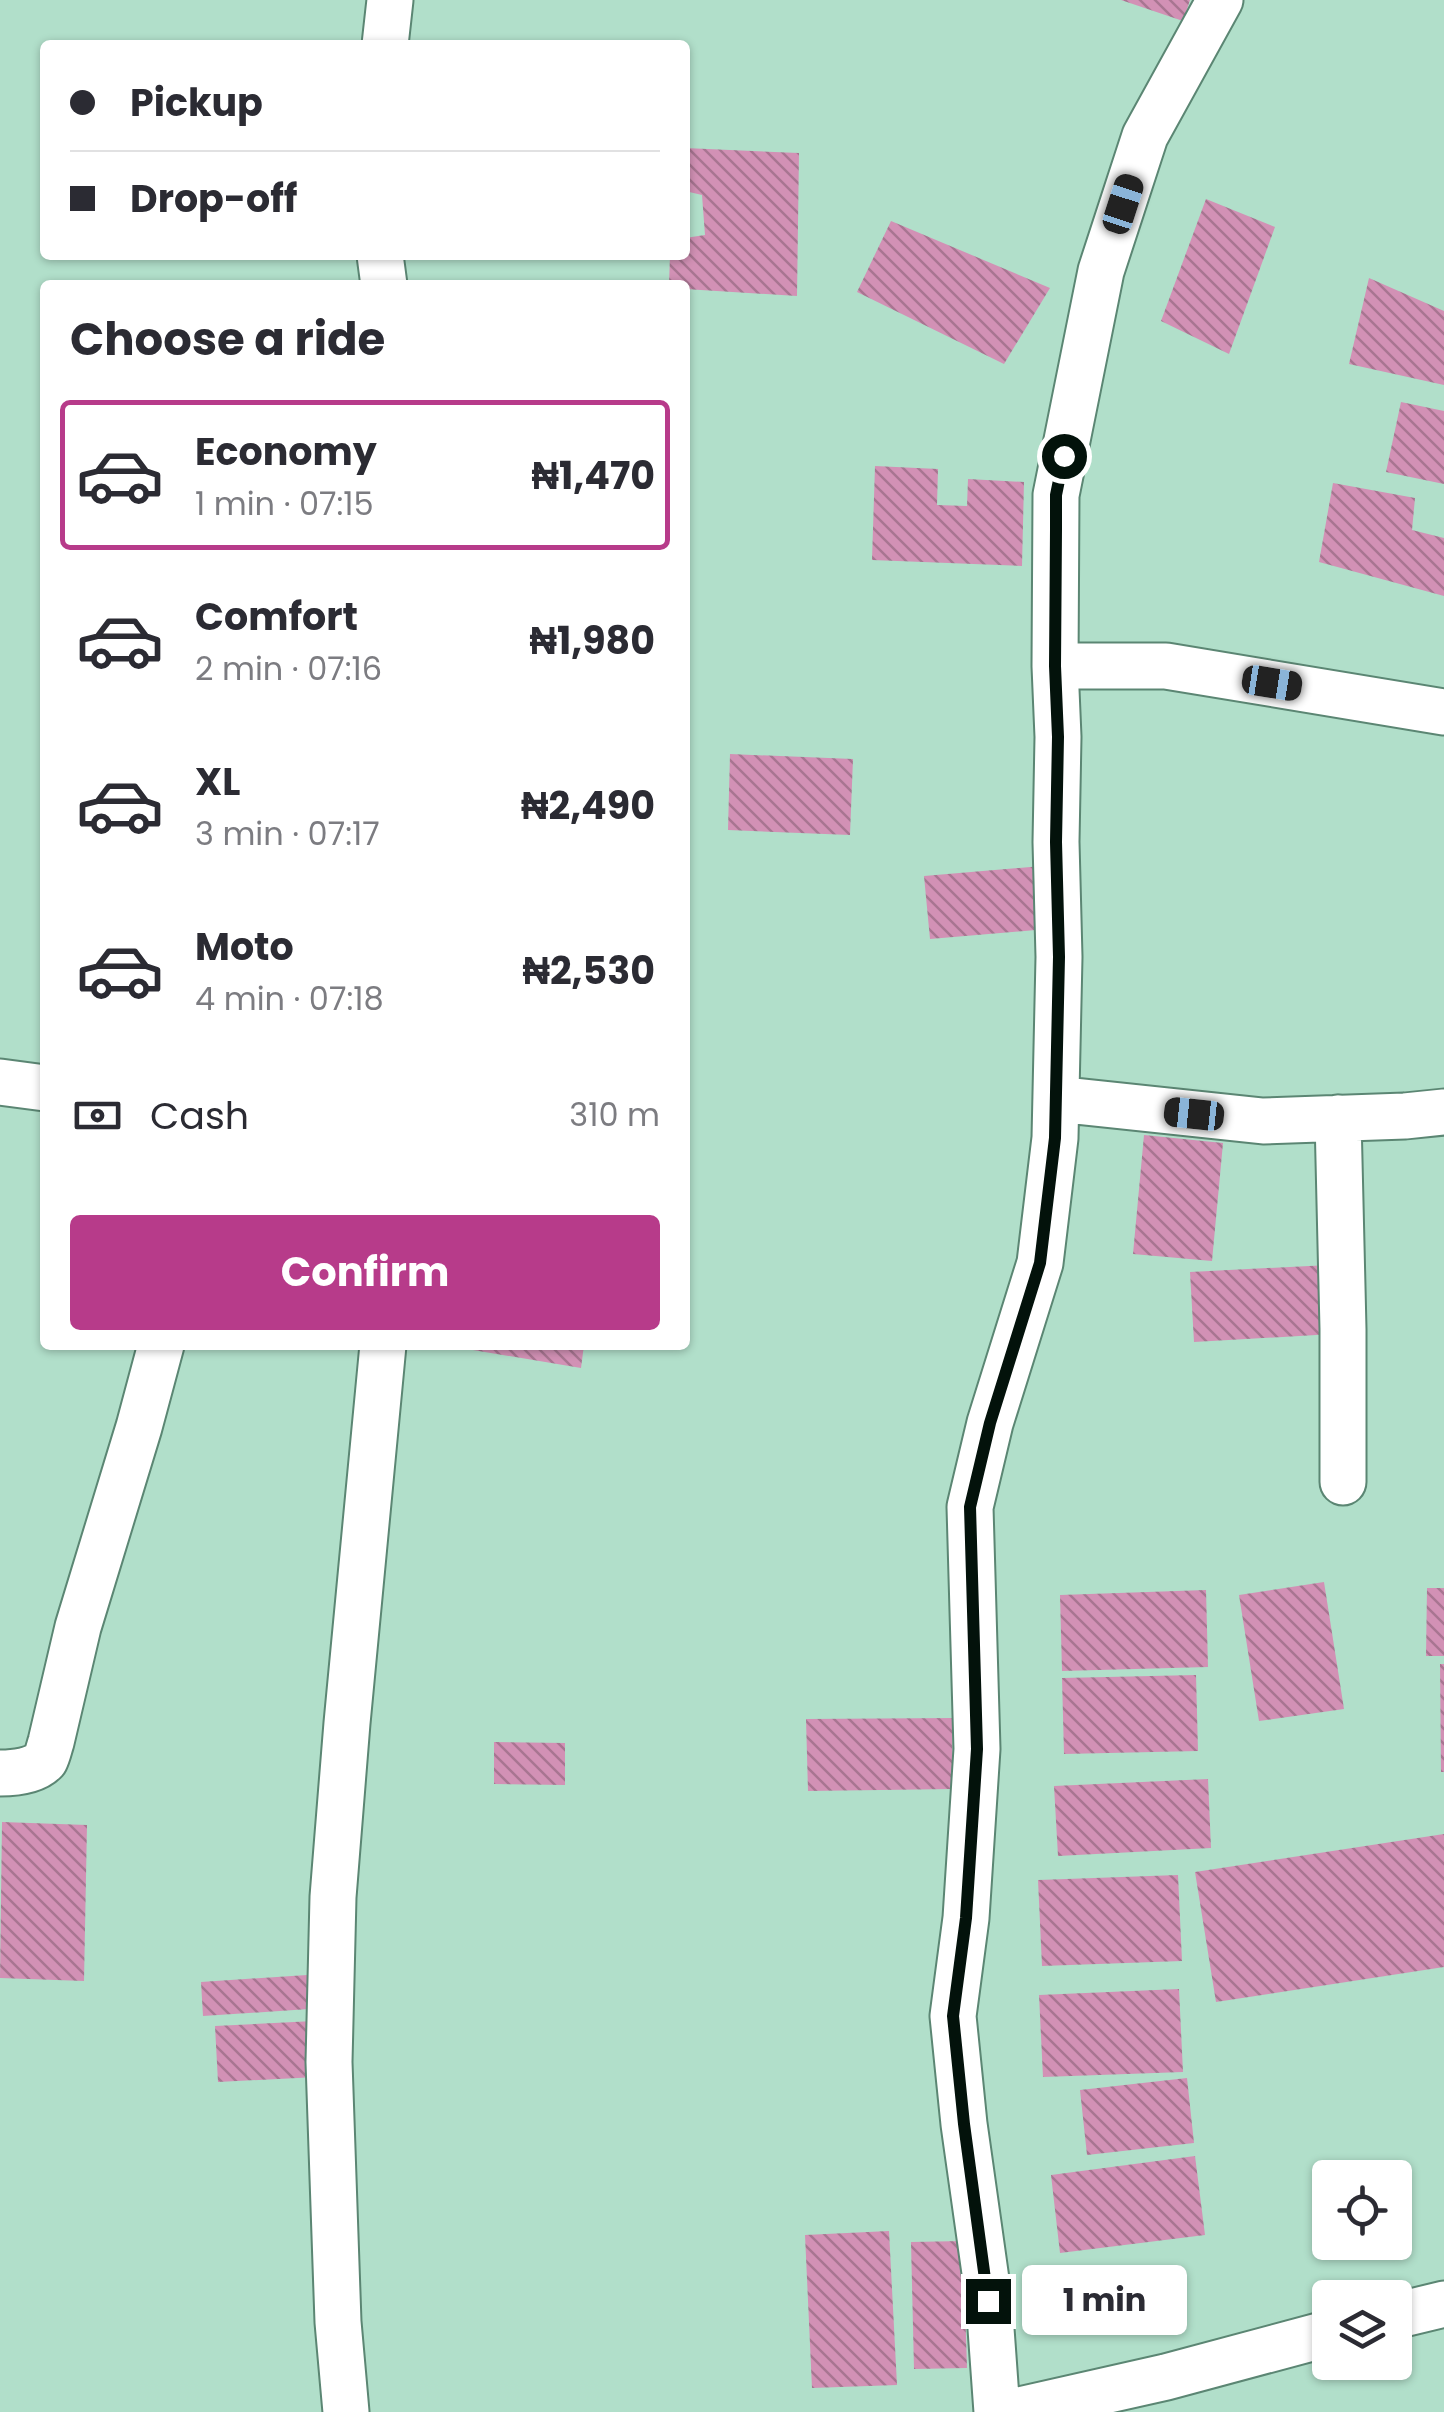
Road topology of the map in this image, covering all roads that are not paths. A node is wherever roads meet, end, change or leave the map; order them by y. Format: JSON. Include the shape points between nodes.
{"nodes":[{"id":1,"x":390,"y":0,"type":"edge"},
{"id":2,"x":1220,"y":0,"type":"edge"},
{"id":3,"x":385,"y":40,"type":"edge"},
{"id":4,"x":1055,"y":666,"type":"junction"},
{"id":5,"x":1444,"y":712,"type":"edge"},
{"id":6,"x":0,"y":1082,"type":"edge"},
{"id":7,"x":40,"y":1087,"type":"edge"},
{"id":8,"x":1056,"y":1099,"type":"junction"},
{"id":9,"x":1444,"y":1112,"type":"edge"},
{"id":10,"x":1338,"y":1118,"type":"junction"},
{"id":11,"x":160,"y":1350,"type":"edge"},
{"id":12,"x":383,"y":1350,"type":"edge"},
{"id":13,"x":1343,"y":1482,"type":"dead end"},
{"id":14,"x":0,"y":1773,"type":"edge"},
{"id":15,"x":1444,"y":2304,"type":"edge"},
{"id":16,"x":1412,"y":2312,"type":"edge"},
{"id":17,"x":1312,"y":2338,"type":"edge"},
{"id":18,"x":346,"y":2412,"type":"edge"},
{"id":19,"x":997,"y":2412,"type":"edge"},
{"id":20,"x":1011,"y":2412,"type":"edge"}],
"edges":[{"from":1,"to":3,"type":"street"},
{"from":2,"to":4,"type":"street","via":[[1145,136],[1102,271],[1056,495]]},
{"from":4,"to":5,"type":"street","via":[[1166,666]]},
{"from":4,"to":8,"type":"street"},
{"from":6,"to":7,"type":"street"},
{"from":8,"to":10,"type":"street","via":[[1263,1121]]},
{"from":8,"to":19,"type":"street","via":[[1040,1263],[970,1507],[977,1749],[953,2016]]},
{"from":9,"to":10,"type":"street"},
{"from":10,"to":13,"type":"street"},
{"from":11,"to":14,"type":"street","via":[[51,1742],[33,1768]]},
{"from":12,"to":18,"type":"street","via":[[333,1896],[329,2062]]},
{"from":15,"to":16,"type":"street"},
{"from":17,"to":20,"type":"street"}]}
